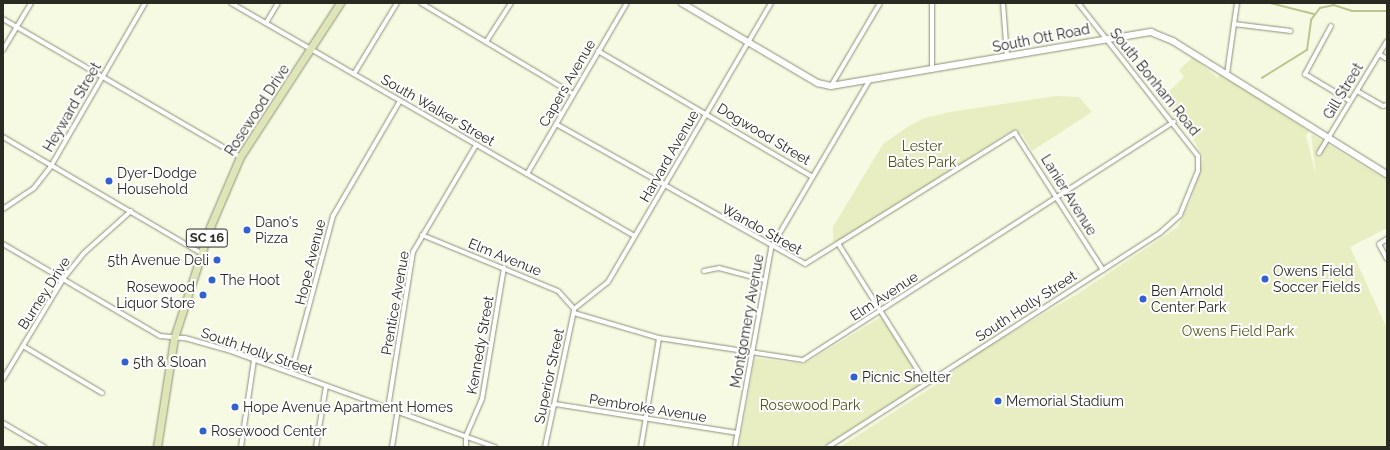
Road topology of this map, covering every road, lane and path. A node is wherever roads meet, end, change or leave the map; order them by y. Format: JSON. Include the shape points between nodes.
{"nodes":[{"id":1,"x":31,"y":3,"type":"edge"},
{"id":2,"x":146,"y":3,"type":"edge"},
{"id":3,"x":231,"y":3,"type":"edge"},
{"id":4,"x":278,"y":3,"type":"edge"},
{"id":5,"x":340,"y":3,"type":"edge"},
{"id":6,"x":397,"y":3,"type":"edge"},
{"id":7,"x":422,"y":3,"type":"edge"},
{"id":8,"x":511,"y":3,"type":"edge"},
{"id":9,"x":627,"y":3,"type":"edge"},
{"id":10,"x":682,"y":3,"type":"edge"},
{"id":11,"x":771,"y":3,"type":"edge"},
{"id":12,"x":880,"y":3,"type":"edge"},
{"id":13,"x":932,"y":3,"type":"edge"},
{"id":14,"x":1003,"y":3,"type":"edge"},
{"id":15,"x":1078,"y":3,"type":"edge"},
{"id":16,"x":1237,"y":3,"type":"edge"},
{"id":17,"x":3,"y":19,"type":"edge"},
{"id":18,"x":266,"y":23,"type":"junction"},
{"id":19,"x":1234,"y":24,"type":"junction"},
{"id":20,"x":1331,"y":26,"type":"dead end"},
{"id":21,"x":17,"y":27,"type":"junction"},
{"id":22,"x":1290,"y":31,"type":"dead end"},
{"id":23,"x":1104,"y":38,"type":"junction"},
{"id":24,"x":748,"y":41,"type":"junction"},
{"id":25,"x":1387,"y":41,"type":"edge"},
{"id":26,"x":486,"y":42,"type":"junction"},
{"id":27,"x":311,"y":49,"type":"junction"},
{"id":28,"x":3,"y":50,"type":"edge"},
{"id":29,"x":598,"y":51,"type":"junction"},
{"id":30,"x":1379,"y":54,"type":"junction"},
{"id":31,"x":1007,"y":56,"type":"junction"},
{"id":32,"x":1387,"y":59,"type":"edge"},
{"id":33,"x":932,"y":70,"type":"junction"},
{"id":34,"x":354,"y":74,"type":"junction"},
{"id":35,"x":1227,"y":74,"type":"junction"},
{"id":36,"x":103,"y":77,"type":"junction"},
{"id":37,"x":869,"y":81,"type":"junction"},
{"id":38,"x":831,"y":86,"type":"junction"},
{"id":39,"x":1357,"y":90,"type":"junction"},
{"id":40,"x":573,"y":94,"type":"junction"},
{"id":41,"x":400,"y":101,"type":"junction"},
{"id":42,"x":1350,"y":101,"type":"junction"},
{"id":43,"x":1387,"y":105,"type":"edge"},
{"id":44,"x":707,"y":113,"type":"junction"},
{"id":45,"x":1174,"y":122,"type":"junction"},
{"id":46,"x":556,"y":124,"type":"junction"},
{"id":47,"x":1015,"y":134,"type":"joint"},
{"id":48,"x":3,"y":136,"type":"edge"},
{"id":49,"x":1328,"y":138,"type":"junction"},
{"id":50,"x":476,"y":145,"type":"junction"},
{"id":51,"x":1319,"y":153,"type":"dead end"},
{"id":52,"x":1198,"y":156,"type":"joint"},
{"id":53,"x":240,"y":157,"type":"junction"},
{"id":54,"x":51,"y":166,"type":"junction"},
{"id":55,"x":527,"y":174,"type":"junction"},
{"id":56,"x":1387,"y":174,"type":"edge"},
{"id":57,"x":813,"y":177,"type":"junction"},
{"id":58,"x":664,"y":186,"type":"junction"},
{"id":59,"x":1058,"y":197,"type":"junction"},
{"id":60,"x":3,"y":209,"type":"edge"},
{"id":61,"x":131,"y":211,"type":"junction"},
{"id":62,"x":422,"y":235,"type":"junction"},
{"id":63,"x":634,"y":236,"type":"junction"},
{"id":64,"x":1387,"y":239,"type":"edge"},
{"id":65,"x":3,"y":244,"type":"edge"},
{"id":66,"x":839,"y":245,"type":"junction"},
{"id":67,"x":771,"y":248,"type":"junction"},
{"id":68,"x":201,"y":253,"type":"junction"},
{"id":69,"x":1387,"y":259,"type":"edge"},
{"id":70,"x":504,"y":268,"type":"junction"},
{"id":71,"x":704,"y":270,"type":"dead end"},
{"id":72,"x":1103,"y":270,"type":"junction"},
{"id":73,"x":63,"y":279,"type":"junction"},
{"id":74,"x":764,"y":280,"type":"junction"},
{"id":75,"x":882,"y":310,"type":"junction"},
{"id":76,"x":574,"y":311,"type":"junction"},
{"id":77,"x":174,"y":338,"type":"junction"},
{"id":78,"x":659,"y":338,"type":"junction"},
{"id":79,"x":23,"y":346,"type":"junction"},
{"id":80,"x":752,"y":354,"type":"junction"},
{"id":81,"x":254,"y":360,"type":"junction"},
{"id":82,"x":291,"y":373,"type":"junction"},
{"id":83,"x":3,"y":379,"type":"edge"},
{"id":84,"x":926,"y":383,"type":"junction"},
{"id":85,"x":326,"y":386,"type":"junction"},
{"id":86,"x":102,"y":393,"type":"dead end"},
{"id":87,"x":555,"y":404,"type":"junction"},
{"id":88,"x":388,"y":408,"type":"junction"},
{"id":89,"x":398,"y":411,"type":"junction"},
{"id":90,"x":646,"y":419,"type":"junction"},
{"id":91,"x":3,"y":423,"type":"edge"},
{"id":92,"x":738,"y":433,"type":"junction"},
{"id":93,"x":466,"y":436,"type":"junction"},
{"id":94,"x":44,"y":447,"type":"edge"},
{"id":95,"x":158,"y":447,"type":"edge"},
{"id":96,"x":240,"y":447,"type":"edge"},
{"id":97,"x":316,"y":447,"type":"edge"},
{"id":98,"x":392,"y":447,"type":"edge"},
{"id":99,"x":466,"y":447,"type":"edge"},
{"id":100,"x":495,"y":447,"type":"edge"},
{"id":101,"x":545,"y":447,"type":"edge"},
{"id":102,"x":641,"y":447,"type":"edge"},
{"id":103,"x":736,"y":447,"type":"edge"},
{"id":104,"x":828,"y":447,"type":"edge"}],
"edges":[{"from":1,"to":21,"type":"street"},
{"from":2,"to":36,"type":"street","name":"Heyward Street"},
{"from":3,"to":18,"type":"street","name":"South Walker Street"},
{"from":4,"to":18,"type":"street"},
{"from":5,"to":27,"type":"main road","name":"Rosewood Drive","number":"SC 16"},
{"from":6,"to":34,"type":"street"},
{"from":7,"to":26,"type":"street"},
{"from":8,"to":26,"type":"street"},
{"from":9,"to":29,"type":"street","name":"Capers Avenue"},
{"from":10,"to":24,"type":"street","name":"South Ott Road"},
{"from":11,"to":24,"type":"street","name":"Harvard Avenue"},
{"from":12,"to":38,"type":"street"},
{"from":13,"to":33,"type":"street"},
{"from":14,"to":31,"type":"street"},
{"from":15,"to":23,"type":"street","name":"South Bonham Road"},
{"from":16,"to":19,"type":"street"},
{"from":17,"to":21,"type":"street"},
{"from":18,"to":27,"type":"street","name":"South Walker Street"},
{"from":19,"to":22,"type":"street"},
{"from":19,"to":35,"type":"street"},
{"from":20,"to":42,"type":"street","via":[[1305,74]]},
{"from":21,"to":28,"type":"street"},
{"from":21,"to":36,"type":"street"},
{"from":23,"to":31,"type":"street","name":"South Ott Road"},
{"from":23,"to":35,"type":"street","name":"South Ott Road","via":[[1151,32]]},
{"from":23,"to":45,"type":"street","name":"South Bonham Road"},
{"from":24,"to":38,"type":"street","name":"South Ott Road","via":[[818,83]]},
{"from":24,"to":44,"type":"street","name":"Harvard Avenue"},
{"from":25,"to":30,"type":"street","name":"Gill Street"},
{"from":26,"to":40,"type":"street"},
{"from":27,"to":34,"type":"street","name":"South Walker Street"},
{"from":27,"to":53,"type":"main road","name":"Rosewood Drive","number":"SC 16"},
{"from":29,"to":40,"type":"street","name":"Capers Avenue"},
{"from":29,"to":44,"type":"street","name":"Dogwood Street"},
{"from":30,"to":32,"type":"street"},
{"from":30,"to":39,"type":"street","name":"Gill Street"},
{"from":31,"to":33,"type":"street","name":"South Ott Road"},
{"from":33,"to":37,"type":"street","name":"South Ott Road"},
{"from":34,"to":41,"type":"street","name":"South Walker Street"},
{"from":35,"to":49,"type":"street","name":"South Ott Road"},
{"from":36,"to":53,"type":"street"},
{"from":36,"to":54,"type":"street","name":"Heyward Street"},
{"from":37,"to":38,"type":"street","name":"South Ott Road"},
{"from":37,"to":57,"type":"street","name":"Montgomery Avenue"},
{"from":39,"to":42,"type":"street","name":"Gill Street"},
{"from":39,"to":43,"type":"street","via":[[1383,106]]},
{"from":40,"to":46,"type":"street","name":"Capers Avenue"},
{"from":41,"to":50,"type":"street","name":"South Walker Street"},
{"from":41,"to":82,"type":"street","name":"Hope Avenue","via":[[333,216]]},
{"from":42,"to":49,"type":"street","name":"Gill Street"},
{"from":44,"to":57,"type":"street","name":"Dogwood Street"},
{"from":44,"to":58,"type":"street","name":"Harvard Avenue"},
{"from":45,"to":52,"type":"street","name":"South Bonham Road"},
{"from":45,"to":59,"type":"street","name":"Elm Avenue"},
{"from":46,"to":55,"type":"street","name":"Capers Avenue"},
{"from":46,"to":58,"type":"street","name":"Wando Street"},
{"from":47,"to":59,"type":"street","name":"Lanier Avenue"},
{"from":47,"to":66,"type":"street","name":"Wando Street"},
{"from":48,"to":54,"type":"street"},
{"from":49,"to":51,"type":"street","name":"Gill Street"},
{"from":49,"to":56,"type":"street","name":"South Ott Road"},
{"from":50,"to":55,"type":"street","name":"South Walker Street"},
{"from":50,"to":62,"type":"street","name":"Prentice Avenue"},
{"from":52,"to":72,"type":"street","name":"South Holly Street","via":[[1198,171],[1189,197],[1174,223]]},
{"from":53,"to":68,"type":"main road","name":"Rosewood Drive","number":"SC 16"},
{"from":54,"to":60,"type":"street","name":"Heyward Street","via":[[34,188]]},
{"from":54,"to":61,"type":"street"},
{"from":55,"to":63,"type":"street","name":"South Walker Street"},
{"from":57,"to":67,"type":"street","name":"Montgomery Avenue"},
{"from":58,"to":63,"type":"street","name":"Harvard Avenue"},
{"from":58,"to":67,"type":"street","name":"Wando Street"},
{"from":59,"to":72,"type":"street","name":"Lanier Avenue"},
{"from":59,"to":75,"type":"street","name":"Elm Avenue"},
{"from":61,"to":68,"type":"street"},
{"from":61,"to":73,"type":"street","name":"Burney Drive","via":[[84,253]]},
{"from":62,"to":70,"type":"street","name":"Elm Avenue"},
{"from":62,"to":88,"type":"street","name":"Prentice Avenue","via":[[413,252]]},
{"from":63,"to":76,"type":"street","name":"Harvard Avenue","via":[[608,282]]},
{"from":64,"to":69,"type":"street","via":[[1379,244]]},
{"from":65,"to":73,"type":"street","name":"South Holly Street"},
{"from":66,"to":67,"type":"street","name":"Wando Street","via":[[805,264]]},
{"from":66,"to":75,"type":"street"},
{"from":67,"to":74,"type":"street","name":"Montgomery Avenue"},
{"from":68,"to":77,"type":"main road","name":"Rosewood Drive","number":"SC 16"},
{"from":70,"to":76,"type":"street","name":"Elm Avenue","via":[[558,291]]},
{"from":70,"to":93,"type":"street","name":"Kennedy Street","via":[[482,399]]},
{"from":71,"to":74,"type":"street","via":[[719,268]]},
{"from":72,"to":84,"type":"street","name":"South Holly Street"},
{"from":73,"to":77,"type":"street","name":"South Holly Street","via":[[160,336]]},
{"from":73,"to":79,"type":"street","name":"Burney Drive"},
{"from":74,"to":80,"type":"street","name":"Montgomery Avenue"},
{"from":75,"to":80,"type":"street","name":"Elm Avenue","via":[[803,360]]},
{"from":75,"to":84,"type":"street"},
{"from":76,"to":78,"type":"street","name":"Elm Avenue"},
{"from":76,"to":87,"type":"street","name":"Superior Street"},
{"from":77,"to":81,"type":"street","name":"South Holly Street"},
{"from":77,"to":95,"type":"main road","name":"Rosewood Drive","number":"SC 16"},
{"from":78,"to":80,"type":"street","name":"Elm Avenue"},
{"from":78,"to":90,"type":"street"},
{"from":79,"to":83,"type":"street","name":"Burney Drive"},
{"from":79,"to":86,"type":"street"},
{"from":80,"to":92,"type":"street","name":"Montgomery Avenue"},
{"from":81,"to":82,"type":"street","name":"South Holly Street"},
{"from":81,"to":96,"type":"street"},
{"from":82,"to":85,"type":"street","name":"South Holly Street"},
{"from":84,"to":104,"type":"street","name":"South Holly Street"},
{"from":85,"to":88,"type":"street","name":"South Holly Street"},
{"from":85,"to":97,"type":"street"},
{"from":87,"to":90,"type":"street","name":"Pembroke Avenue"},
{"from":87,"to":101,"type":"street","name":"Superior Street"},
{"from":88,"to":89,"type":"street","name":"South Holly Street"},
{"from":89,"to":93,"type":"street","name":"South Holly Street"},
{"from":89,"to":98,"type":"street"},
{"from":90,"to":92,"type":"street","name":"Pembroke Avenue"},
{"from":90,"to":102,"type":"street"},
{"from":91,"to":94,"type":"street"},
{"from":92,"to":103,"type":"street","name":"Montgomery Avenue"},
{"from":93,"to":99,"type":"street","name":"Kennedy Street"},
{"from":93,"to":100,"type":"street","name":"South Holly Street"}]}
